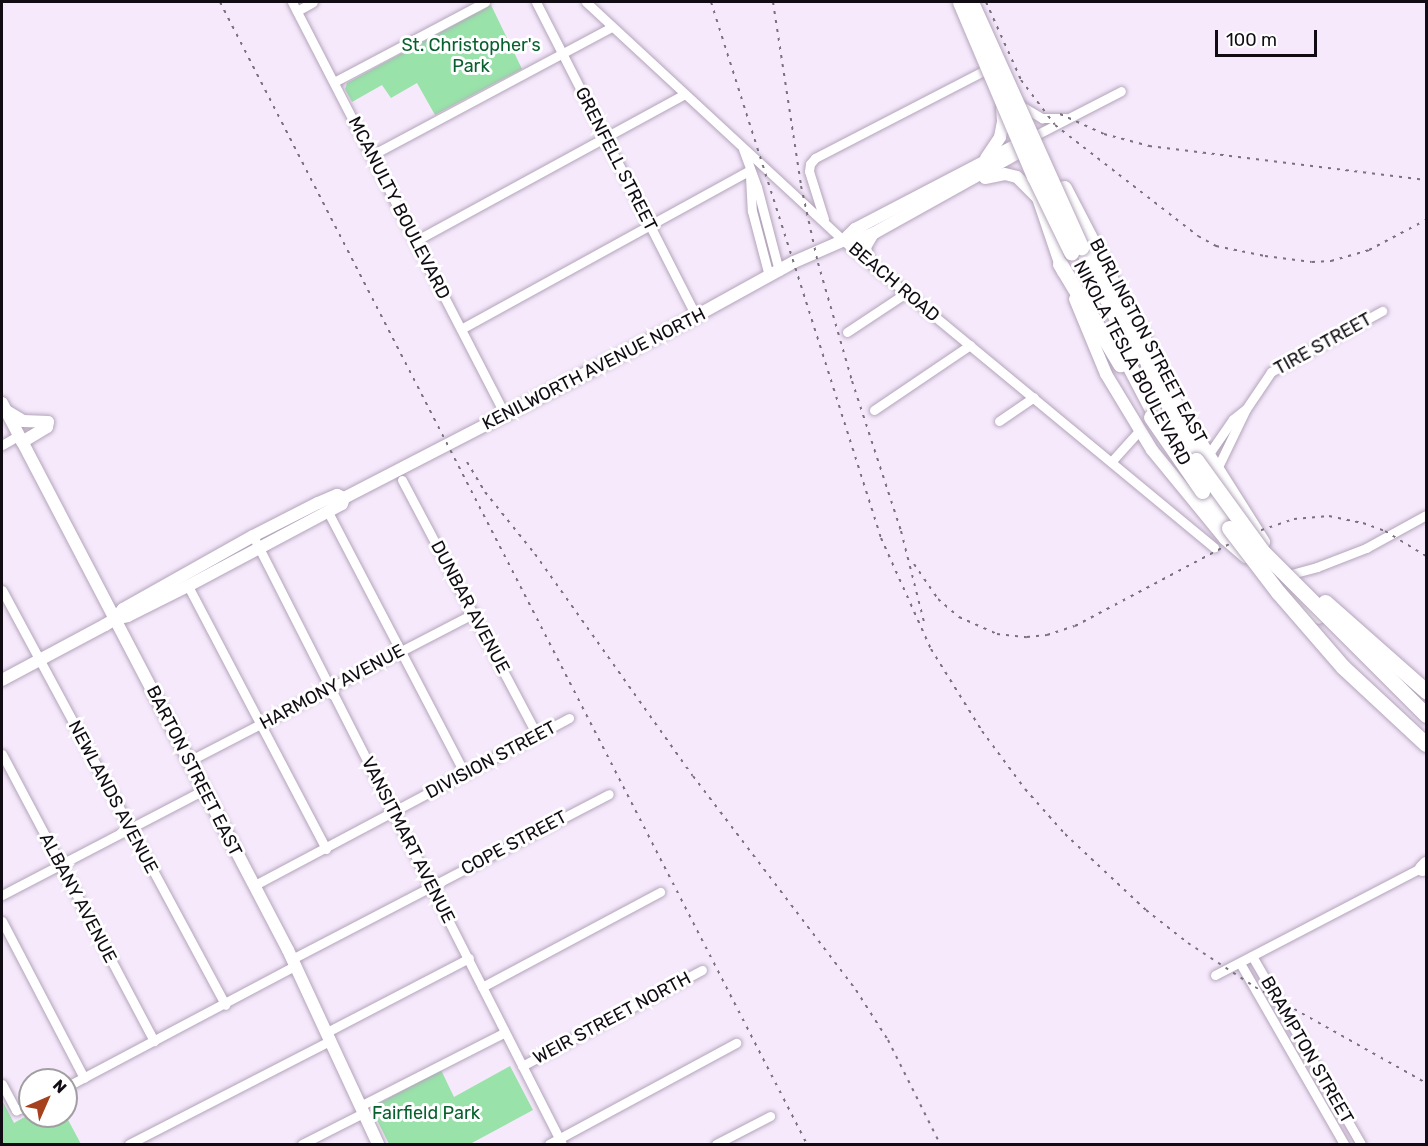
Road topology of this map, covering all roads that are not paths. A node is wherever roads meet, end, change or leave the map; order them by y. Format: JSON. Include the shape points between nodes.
{"nodes":[{"id":1,"x":292,"y":2,"type":"edge"},
{"id":2,"x":314,"y":2,"type":"edge"},
{"id":3,"x":485,"y":2,"type":"edge"},
{"id":4,"x":536,"y":2,"type":"edge"},
{"id":5,"x":586,"y":2,"type":"edge"},
{"id":6,"x":959,"y":2,"type":"edge"},
{"id":7,"x":970,"y":2,"type":"edge"},
{"id":8,"x":297,"y":11,"type":"junction"},
{"id":9,"x":612,"y":27,"type":"junction"},
{"id":10,"x":562,"y":54,"type":"junction"},
{"id":11,"x":988,"y":68,"type":"junction"},
{"id":12,"x":334,"y":81,"type":"junction"},
{"id":13,"x":1121,"y":92,"type":"dead end"},
{"id":14,"x":685,"y":94,"type":"junction"},
{"id":15,"x":1005,"y":96,"type":"junction"},
{"id":16,"x":1073,"y":116,"type":"junction"},
{"id":17,"x":1036,"y":137,"type":"junction"},
{"id":18,"x":606,"y":138,"type":"junction"},
{"id":19,"x":742,"y":147,"type":"junction"},
{"id":20,"x":1021,"y":148,"type":"junction"},
{"id":21,"x":372,"y":155,"type":"junction"},
{"id":22,"x":976,"y":166,"type":"junction"},
{"id":23,"x":750,"y":170,"type":"junction"},
{"id":24,"x":972,"y":181,"type":"junction"},
{"id":25,"x":1064,"y":188,"type":"junction"},
{"id":26,"x":1038,"y":198,"type":"junction"},
{"id":27,"x":824,"y":222,"type":"junction"},
{"id":28,"x":651,"y":226,"type":"junction"},
{"id":29,"x":874,"y":233,"type":"junction"},
{"id":30,"x":417,"y":240,"type":"junction"},
{"id":31,"x":844,"y":240,"type":"junction"},
{"id":32,"x":1076,"y":249,"type":"junction"},
{"id":33,"x":870,"y":263,"type":"junction"},
{"id":34,"x":1060,"y":264,"type":"junction"},
{"id":35,"x":774,"y":274,"type":"junction"},
{"id":36,"x":906,"y":293,"type":"junction"},
{"id":37,"x":1382,"y":311,"type":"dead end"},
{"id":38,"x":696,"y":316,"type":"junction"},
{"id":39,"x":461,"y":329,"type":"junction"},
{"id":40,"x":847,"y":332,"type":"dead end"},
{"id":41,"x":970,"y":345,"type":"junction"},
{"id":42,"x":1034,"y":397,"type":"junction"},
{"id":43,"x":3,"y":406,"type":"edge"},
{"id":44,"x":1246,"y":409,"type":"junction"},
{"id":45,"x":874,"y":410,"type":"dead end"},
{"id":46,"x":1159,"y":412,"type":"junction"},
{"id":47,"x":505,"y":414,"type":"junction"},
{"id":48,"x":999,"y":421,"type":"dead end"},
{"id":49,"x":1139,"y":431,"type":"junction"},
{"id":50,"x":21,"y":438,"type":"junction"},
{"id":51,"x":2,"y":445,"type":"edge"},
{"id":52,"x":1202,"y":458,"type":"junction"},
{"id":53,"x":1111,"y":462,"type":"junction"},
{"id":54,"x":1218,"y":471,"type":"junction"},
{"id":55,"x":402,"y":480,"type":"dead end"},
{"id":56,"x":1180,"y":485,"type":"junction"},
{"id":57,"x":344,"y":498,"type":"junction"},
{"id":58,"x":1231,"y":510,"type":"junction"},
{"id":59,"x":328,"y":512,"type":"junction"},
{"id":60,"x":1426,"y":515,"type":"edge"},
{"id":61,"x":1229,"y":528,"type":"junction"},
{"id":62,"x":256,"y":542,"type":"junction"},
{"id":63,"x":1214,"y":548,"type":"dead end"},
{"id":64,"x":1286,"y":575,"type":"junction"},
{"id":65,"x":1273,"y":579,"type":"junction"},
{"id":66,"x":188,"y":586,"type":"junction"},
{"id":67,"x":2,"y":590,"type":"edge"},
{"id":68,"x":1310,"y":609,"type":"junction"},
{"id":69,"x":474,"y":613,"type":"junction"},
{"id":70,"x":115,"y":619,"type":"junction"},
{"id":71,"x":400,"y":651,"type":"junction"},
{"id":72,"x":39,"y":659,"type":"junction"},
{"id":73,"x":2,"y":680,"type":"edge"},
{"id":74,"x":329,"y":688,"type":"junction"},
{"id":75,"x":1426,"y":691,"type":"edge"},
{"id":76,"x":1426,"y":717,"type":"edge"},
{"id":77,"x":569,"y":718,"type":"dead end"},
{"id":78,"x":260,"y":724,"type":"junction"},
{"id":79,"x":1426,"y":728,"type":"edge"},
{"id":80,"x":537,"y":735,"type":"junction"},
{"id":81,"x":1426,"y":744,"type":"edge"},
{"id":82,"x":2,"y":754,"type":"edge"},
{"id":83,"x":189,"y":761,"type":"junction"},
{"id":84,"x":465,"y":774,"type":"junction"},
{"id":85,"x":204,"y":790,"type":"junction"},
{"id":86,"x":609,"y":794,"type":"dead end"},
{"id":87,"x":394,"y":811,"type":"junction"},
{"id":88,"x":130,"y":828,"type":"junction"},
{"id":89,"x":326,"y":849,"type":"junction"},
{"id":90,"x":60,"y":864,"type":"junction"},
{"id":91,"x":1425,"y":866,"type":"edge"},
{"id":92,"x":253,"y":886,"type":"junction"},
{"id":93,"x":433,"y":886,"type":"junction"},
{"id":94,"x":660,"y":892,"type":"dead end"},
{"id":95,"x":2,"y":895,"type":"edge"},
{"id":96,"x":2,"y":921,"type":"edge"},
{"id":97,"x":1252,"y":957,"type":"junction"},
{"id":98,"x":469,"y":958,"type":"junction"},
{"id":99,"x":294,"y":962,"type":"junction"},
{"id":100,"x":1240,"y":963,"type":"junction"},
{"id":101,"x":702,"y":970,"type":"dead end"},
{"id":102,"x":1215,"y":975,"type":"dead end"},
{"id":103,"x":482,"y":987,"type":"junction"},
{"id":104,"x":225,"y":1005,"type":"junction"},
{"id":105,"x":503,"y":1033,"type":"junction"},
{"id":106,"x":329,"y":1036,"type":"junction"},
{"id":107,"x":154,"y":1041,"type":"junction"},
{"id":108,"x":736,"y":1043,"type":"dead end"},
{"id":109,"x":522,"y":1066,"type":"junction"},
{"id":110,"x":84,"y":1078,"type":"junction"},
{"id":111,"x":78,"y":1081,"type":"edge"},
{"id":112,"x":2,"y":1084,"type":"edge"},
{"id":113,"x":18,"y":1109,"type":"edge"},
{"id":114,"x":362,"y":1110,"type":"junction"},
{"id":115,"x":771,"y":1116,"type":"dead end"},
{"id":116,"x":560,"y":1142,"type":"edge"},
{"id":117,"x":129,"y":1144,"type":"edge"},
{"id":118,"x":302,"y":1144,"type":"edge"},
{"id":119,"x":378,"y":1144,"type":"edge"},
{"id":120,"x":549,"y":1144,"type":"edge"},
{"id":121,"x":716,"y":1144,"type":"edge"},
{"id":122,"x":1344,"y":1144,"type":"edge"},
{"id":123,"x":1361,"y":1144,"type":"edge"}],
"edges":[{"from":1,"to":8,"type":"street","name":"MCANULTY BOULEVARD"},
{"from":2,"to":8,"type":"street"},
{"from":3,"to":12,"type":"street"},
{"from":4,"to":10,"type":"street","name":"GRENFELL STREET"},
{"from":5,"to":9,"type":"street","name":"BEACH ROAD"},
{"from":6,"to":11,"type":"main road","name":"BURLINGTON STREET EAST"},
{"from":6,"to":32,"type":"highway","name":"NIKOLA TESLA BOULEVARD","bridge":true,"via":[[1034,176]]},
{"from":7,"to":15,"type":"main road","name":"BURLINGTON STREET EAST"},
{"from":7,"to":32,"type":"highway","name":"NIKOLA TESLA BOULEVARD","bridge":true},
{"from":8,"to":12,"type":"street","name":"MCANULTY BOULEVARD"},
{"from":9,"to":10,"type":"street"},
{"from":9,"to":14,"type":"street","name":"BEACH ROAD"},
{"from":10,"to":18,"type":"street","name":"GRENFELL STREET"},
{"from":10,"to":21,"type":"street"},
{"from":11,"to":15,"type":"main road","name":"BURLINGTON STREET EAST"},
{"from":11,"to":27,"type":"street","via":[[815,158],[809,171]]},
{"from":12,"to":21,"type":"street","name":"MCANULTY BOULEVARD"},
{"from":13,"to":16,"type":"street","name":"KENILWORTH AVENUE NORTH"},
{"from":14,"to":18,"type":"street"},
{"from":14,"to":19,"type":"street","name":"BEACH ROAD"},
{"from":15,"to":16,"type":"street","via":[[1037,117],[1049,120]]},
{"from":15,"to":17,"type":"main road","name":"BURLINGTON STREET EAST"},
{"from":15,"to":20,"type":"main road","name":"BURLINGTON STREET EAST"},
{"from":15,"to":22,"type":"main road","via":[[1000,137],[989,155]]},
{"from":16,"to":17,"type":"street","name":"KENILWORTH AVENUE NORTH"},
{"from":17,"to":20,"type":"main road","name":"KENILWORTH AVENUE NORTH"},
{"from":17,"to":25,"type":"main road","name":"BURLINGTON STREET EAST"},
{"from":18,"to":28,"type":"street","name":"GRENFELL STREET"},
{"from":18,"to":30,"type":"street"},
{"from":19,"to":23,"type":"street"},
{"from":19,"to":27,"type":"street","name":"BEACH ROAD"},
{"from":20,"to":22,"type":"main road","name":"KENILWORTH AVENUE NORTH"},
{"from":20,"to":24,"type":"main road","name":"KENILWORTH AVENUE NORTH"},
{"from":20,"to":26,"type":"main road","name":"BURLINGTON STREET EAST"},
{"from":21,"to":30,"type":"street","name":"MCANULTY BOULEVARD"},
{"from":22,"to":31,"type":"main road","name":"KENILWORTH AVENUE NORTH","via":[[855,229]]},
{"from":23,"to":28,"type":"street"},
{"from":23,"to":35,"type":"street","via":[[752,211]]},
{"from":24,"to":26,"type":"main road","via":[[1012,175],[1025,182]]},
{"from":24,"to":29,"type":"main road","name":"KENILWORTH AVENUE NORTH"},
{"from":25,"to":46,"type":"highway","via":[[1107,272]]},
{"from":25,"to":52,"type":"main road","name":"BURLINGTON STREET EAST","via":[[1116,277]]},
{"from":26,"to":34,"type":"main road","name":"BURLINGTON STREET EAST"},
{"from":27,"to":31,"type":"street","name":"BEACH ROAD"},
{"from":28,"to":38,"type":"street","name":"GRENFELL STREET"},
{"from":28,"to":39,"type":"street"},
{"from":29,"to":31,"type":"main road","name":"KENILWORTH AVENUE NORTH"},
{"from":29,"to":33,"type":"street","via":[[867,247]]},
{"from":30,"to":39,"type":"street","name":"MCANULTY BOULEVARD"},
{"from":31,"to":33,"type":"street","name":"BEACH ROAD"},
{"from":31,"to":35,"type":"main road","name":"KENILWORTH AVENUE NORTH"},
{"from":32,"to":46,"type":"highway","name":"NIKOLA TESLA BOULEVARD"},
{"from":33,"to":36,"type":"street","name":"BEACH ROAD"},
{"from":34,"to":46,"type":"highway"},
{"from":34,"to":49,"type":"main road","name":"BURLINGTON STREET EAST","via":[[1106,374]]},
{"from":35,"to":38,"type":"main road","name":"KENILWORTH AVENUE NORTH"},
{"from":36,"to":40,"type":"street"},
{"from":36,"to":41,"type":"street","name":"BEACH ROAD"},
{"from":37,"to":44,"type":"street","name":"TIRE STREET","via":[[1271,372]]},
{"from":38,"to":47,"type":"main road","name":"KENILWORTH AVENUE NORTH"},
{"from":39,"to":47,"type":"street","name":"MCANULTY BOULEVARD"},
{"from":41,"to":42,"type":"street","name":"BEACH ROAD"},
{"from":41,"to":45,"type":"street"},
{"from":42,"to":48,"type":"street"},
{"from":42,"to":53,"type":"street","name":"BEACH ROAD"},
{"from":43,"to":50,"type":"main road","name":"BARTON STREET EAST"},
{"from":43,"to":50,"type":"main road","via":[[23,421],[48,422],[46,427]]},
{"from":44,"to":52,"type":"street","name":"TIRE STREET"},
{"from":44,"to":54,"type":"street","name":"TIRE STREET"},
{"from":46,"to":52,"type":"highway","name":"NIKOLA TESLA BOULEVARD"},
{"from":46,"to":61,"type":"highway","bridge":true,"via":[[1202,491]]},
{"from":47,"to":57,"type":"main road","name":"KENILWORTH AVENUE NORTH"},
{"from":49,"to":53,"type":"street"},
{"from":49,"to":56,"type":"main road","name":"BURLINGTON STREET EAST"},
{"from":50,"to":51,"type":"street"},
{"from":50,"to":70,"type":"main road","name":"BARTON STREET EAST"},
{"from":52,"to":54,"type":"main road","name":"BURLINGTON STREET EAST"},
{"from":52,"to":56,"type":"street","name":"TIRE STREET"},
{"from":52,"to":58,"type":"highway","name":"NIKOLA TESLA BOULEVARD","bridge":true},
{"from":53,"to":63,"type":"street","name":"BEACH ROAD"},
{"from":54,"to":56,"type":"street","via":[[1200,482]]},
{"from":54,"to":64,"type":"main road","name":"BURLINGTON STREET EAST"},
{"from":55,"to":69,"type":"street","name":"DUNBAR AVENUE"},
{"from":56,"to":65,"type":"main road","name":"BURLINGTON STREET EAST","via":[[1230,544]]},
{"from":57,"to":59,"type":"main road","name":"KENILWORTH AVENUE NORTH","via":[[342,504]]},
{"from":57,"to":62,"type":"main road","name":"KENILWORTH AVENUE NORTH","via":[[337,495],[318,502]]},
{"from":58,"to":75,"type":"highway","bridge":true,"via":[[1266,551]]},
{"from":58,"to":76,"type":"highway","name":"NIKOLA TESLA BOULEVARD","bridge":true,"via":[[1288,580]]},
{"from":59,"to":62,"type":"main road","name":"KENILWORTH AVENUE NORTH"},
{"from":59,"to":71,"type":"street"},
{"from":60,"to":64,"type":"street","via":[[1366,548]]},
{"from":61,"to":79,"type":"highway","bridge":true,"via":[[1283,589]]},
{"from":61,"to":81,"type":"highway","bridge":true,"via":[[1343,667]]},
{"from":62,"to":66,"type":"main road","name":"KENILWORTH AVENUE NORTH"},
{"from":62,"to":70,"type":"main road","name":"KENILWORTH AVENUE NORTH","via":[[123,609]]},
{"from":62,"to":74,"type":"street","name":"VANSITMART AVENUE"},
{"from":64,"to":65,"type":"street"},
{"from":64,"to":68,"type":"main road","name":"BURLINGTON STREET EAST"},
{"from":65,"to":68,"type":"main road","name":"BURLINGTON STREET EAST"},
{"from":66,"to":70,"type":"main road","name":"KENILWORTH AVENUE NORTH"},
{"from":66,"to":78,"type":"street"},
{"from":67,"to":72,"type":"street","name":"NEWLANDS AVENUE"},
{"from":68,"to":76,"type":"main road","name":"BURLINGTON STREET EAST"},
{"from":69,"to":71,"type":"street","name":"HARMONY AVENUE"},
{"from":69,"to":80,"type":"street","name":"DUNBAR AVENUE"},
{"from":70,"to":72,"type":"main road","name":"KENILWORTH AVENUE NORTH"},
{"from":70,"to":83,"type":"main road","name":"BARTON STREET EAST"},
{"from":71,"to":74,"type":"street","name":"HARMONY AVENUE"},
{"from":71,"to":84,"type":"street"},
{"from":72,"to":73,"type":"main road","name":"KENILWORTH AVENUE NORTH"},
{"from":72,"to":88,"type":"street","name":"NEWLANDS AVENUE"},
{"from":74,"to":78,"type":"street","name":"HARMONY AVENUE"},
{"from":74,"to":87,"type":"street","name":"VANSITMART AVENUE"},
{"from":77,"to":80,"type":"street","name":"DIVISION STREET"},
{"from":78,"to":83,"type":"street","name":"HARMONY AVENUE"},
{"from":78,"to":89,"type":"street"},
{"from":80,"to":84,"type":"street","name":"DIVISION STREET"},
{"from":82,"to":90,"type":"street","name":"ALBANY AVENUE"},
{"from":83,"to":85,"type":"main road","name":"BARTON STREET EAST"},
{"from":84,"to":87,"type":"street","name":"DIVISION STREET"},
{"from":85,"to":88,"type":"street"},
{"from":85,"to":92,"type":"main road","name":"BARTON STREET EAST"},
{"from":86,"to":93,"type":"street","name":"COPE STREET"},
{"from":87,"to":89,"type":"street","name":"DIVISION STREET"},
{"from":87,"to":93,"type":"street","name":"VANSITMART AVENUE"},
{"from":88,"to":90,"type":"street"},
{"from":88,"to":104,"type":"street","name":"NEWLANDS AVENUE"},
{"from":89,"to":92,"type":"street","name":"DIVISION STREET"},
{"from":90,"to":95,"type":"street"},
{"from":90,"to":107,"type":"street","name":"ALBANY AVENUE"},
{"from":91,"to":97,"type":"street"},
{"from":92,"to":99,"type":"main road","name":"BARTON STREET EAST"},
{"from":93,"to":98,"type":"street","name":"VANSITMART AVENUE"},
{"from":93,"to":99,"type":"street","name":"COPE STREET"},
{"from":94,"to":103,"type":"street"},
{"from":96,"to":110,"type":"street"},
{"from":97,"to":100,"type":"street"},
{"from":97,"to":123,"type":"street","name":"BRAMPTON STREET"},
{"from":98,"to":103,"type":"street","name":"VANSITMART AVENUE"},
{"from":98,"to":106,"type":"street"},
{"from":99,"to":104,"type":"street","name":"COPE STREET"},
{"from":99,"to":106,"type":"main road","name":"BARTON STREET EAST"},
{"from":100,"to":102,"type":"street"},
{"from":100,"to":122,"type":"street","name":"BRAMPTON STREET"},
{"from":101,"to":109,"type":"street","name":"WEIR STREET NORTH"},
{"from":103,"to":105,"type":"street","name":"VANSITMART AVENUE"},
{"from":104,"to":107,"type":"street","name":"COPE STREET"},
{"from":105,"to":109,"type":"street","name":"VANSITMART AVENUE"},
{"from":105,"to":114,"type":"street"},
{"from":106,"to":114,"type":"main road","name":"BARTON STREET EAST"},
{"from":106,"to":117,"type":"street"},
{"from":107,"to":110,"type":"street","name":"COPE STREET"},
{"from":108,"to":116,"type":"street"},
{"from":109,"to":116,"type":"street","name":"VANSITMART AVENUE"},
{"from":110,"to":111,"type":"street","name":"COPE STREET"},
{"from":112,"to":113,"type":"street"},
{"from":114,"to":118,"type":"street"},
{"from":114,"to":119,"type":"main road","name":"BARTON STREET EAST"},
{"from":115,"to":121,"type":"street"},
{"from":116,"to":120,"type":"street"}]}
